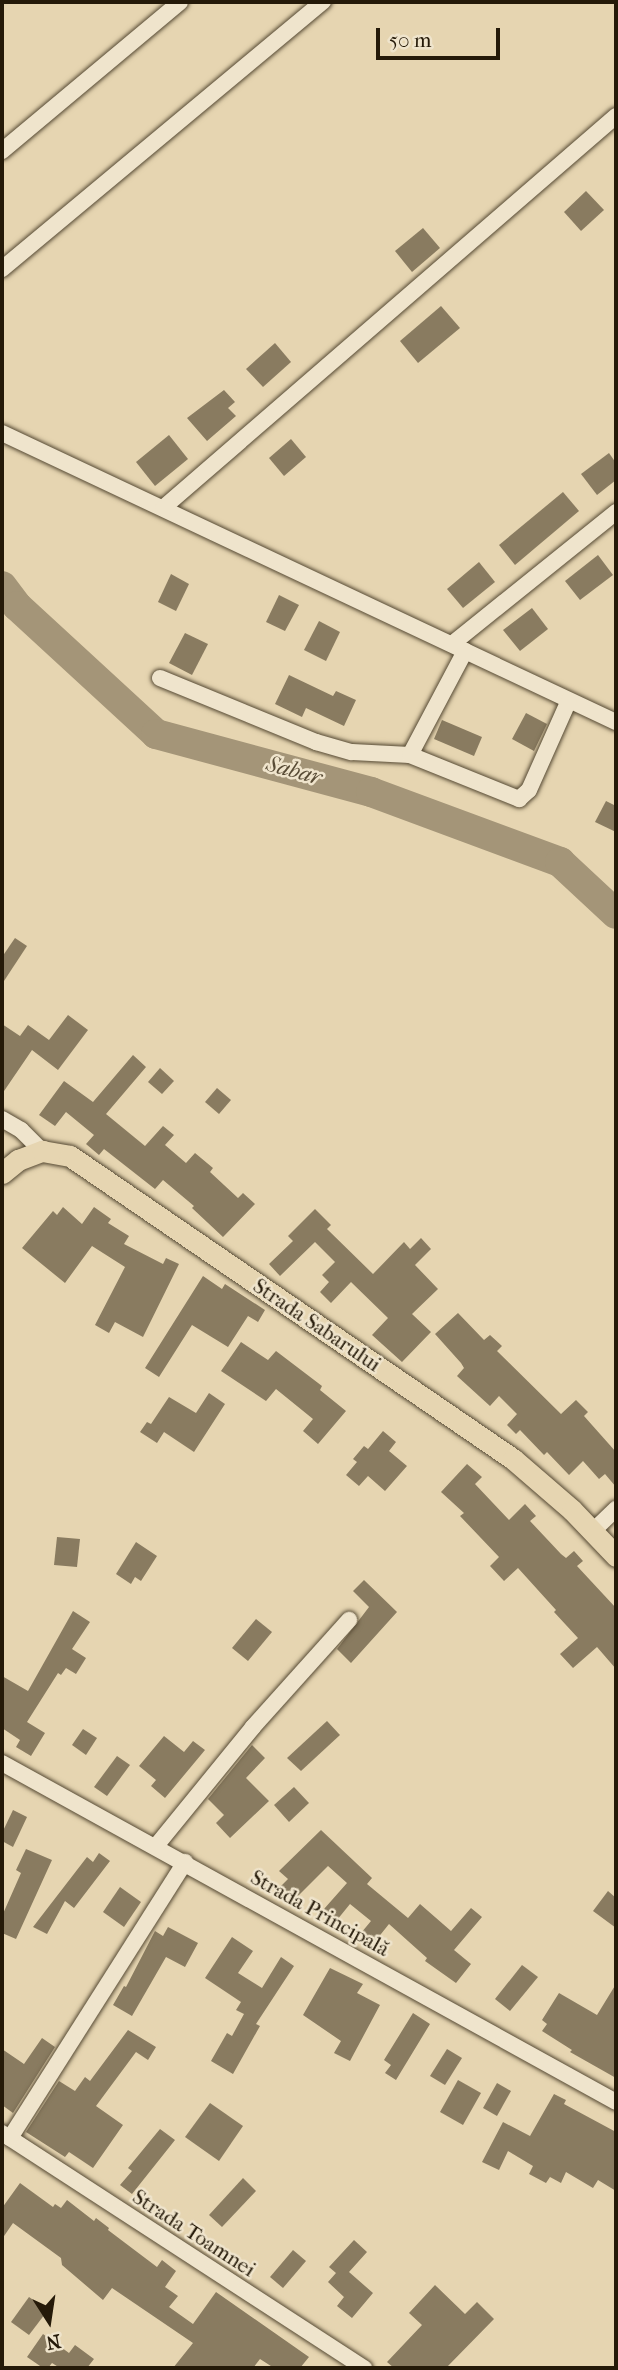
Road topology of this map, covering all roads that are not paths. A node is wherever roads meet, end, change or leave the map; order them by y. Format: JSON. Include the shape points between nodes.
{"nodes":[{"id":1,"x":180,"y":2,"type":"edge"},
{"id":2,"x":323,"y":2,"type":"edge"},
{"id":3,"x":616,"y":116,"type":"edge"},
{"id":4,"x":2,"y":150,"type":"edge"},
{"id":5,"x":2,"y":269,"type":"edge"},
{"id":6,"x":2,"y":433,"type":"edge"},
{"id":7,"x":163,"y":508,"type":"junction"},
{"id":8,"x":616,"y":512,"type":"edge"},
{"id":9,"x":458,"y":648,"type":"junction"},
{"id":10,"x":160,"y":678,"type":"dead end"},
{"id":11,"x":569,"y":700,"type":"junction"},
{"id":12,"x":616,"y":722,"type":"edge"},
{"id":13,"x":410,"y":755,"type":"junction"},
{"id":14,"x":2,"y":1119,"type":"edge"},
{"id":15,"x":42,"y":1151,"type":"junction"},
{"id":16,"x":2,"y":1172,"type":"edge"},
{"id":17,"x":616,"y":1509,"type":"edge"},
{"id":18,"x":593,"y":1531,"type":"junction"},
{"id":19,"x":616,"y":1556,"type":"edge"},
{"id":20,"x":349,"y":1620,"type":"dead end"},
{"id":21,"x":2,"y":1763,"type":"edge"},
{"id":22,"x":156,"y":1846,"type":"junction"},
{"id":23,"x":185,"y":1862,"type":"junction"},
{"id":24,"x":616,"y":2102,"type":"edge"},
{"id":25,"x":6,"y":2135,"type":"edge"},
{"id":26,"x":364,"y":2368,"type":"edge"}],
"edges":[{"from":1,"to":4,"type":"street"},
{"from":2,"to":5,"type":"street"},
{"from":3,"to":7,"type":"street"},
{"from":6,"to":7,"type":"street"},
{"from":7,"to":9,"type":"street"},
{"from":8,"to":9,"type":"street"},
{"from":9,"to":11,"type":"street"},
{"from":9,"to":13,"type":"street"},
{"from":10,"to":13,"type":"street","via":[[316,742],[352,752]]},
{"from":11,"to":12,"type":"street"},
{"from":11,"to":13,"type":"street","via":[[529,790],[519,799]]},
{"from":14,"to":15,"type":"street","name":"Strada Sabarului"},
{"from":15,"to":16,"type":"main road"},
{"from":15,"to":18,"type":"main road","name":"Strada Sabarului","via":[[61,1153],[83,1165],[513,1459]]},
{"from":17,"to":18,"type":"street"},
{"from":18,"to":19,"type":"main road","name":"Strada Sabarului"},
{"from":20,"to":22,"type":"street","via":[[253,1727]]},
{"from":21,"to":22,"type":"street","name":"Strada Principală"},
{"from":22,"to":23,"type":"street","name":"Strada Principală"},
{"from":23,"to":24,"type":"street","name":"Strada Principală"},
{"from":23,"to":25,"type":"street"},
{"from":25,"to":26,"type":"street","name":"Strada Toamnei"}]}
